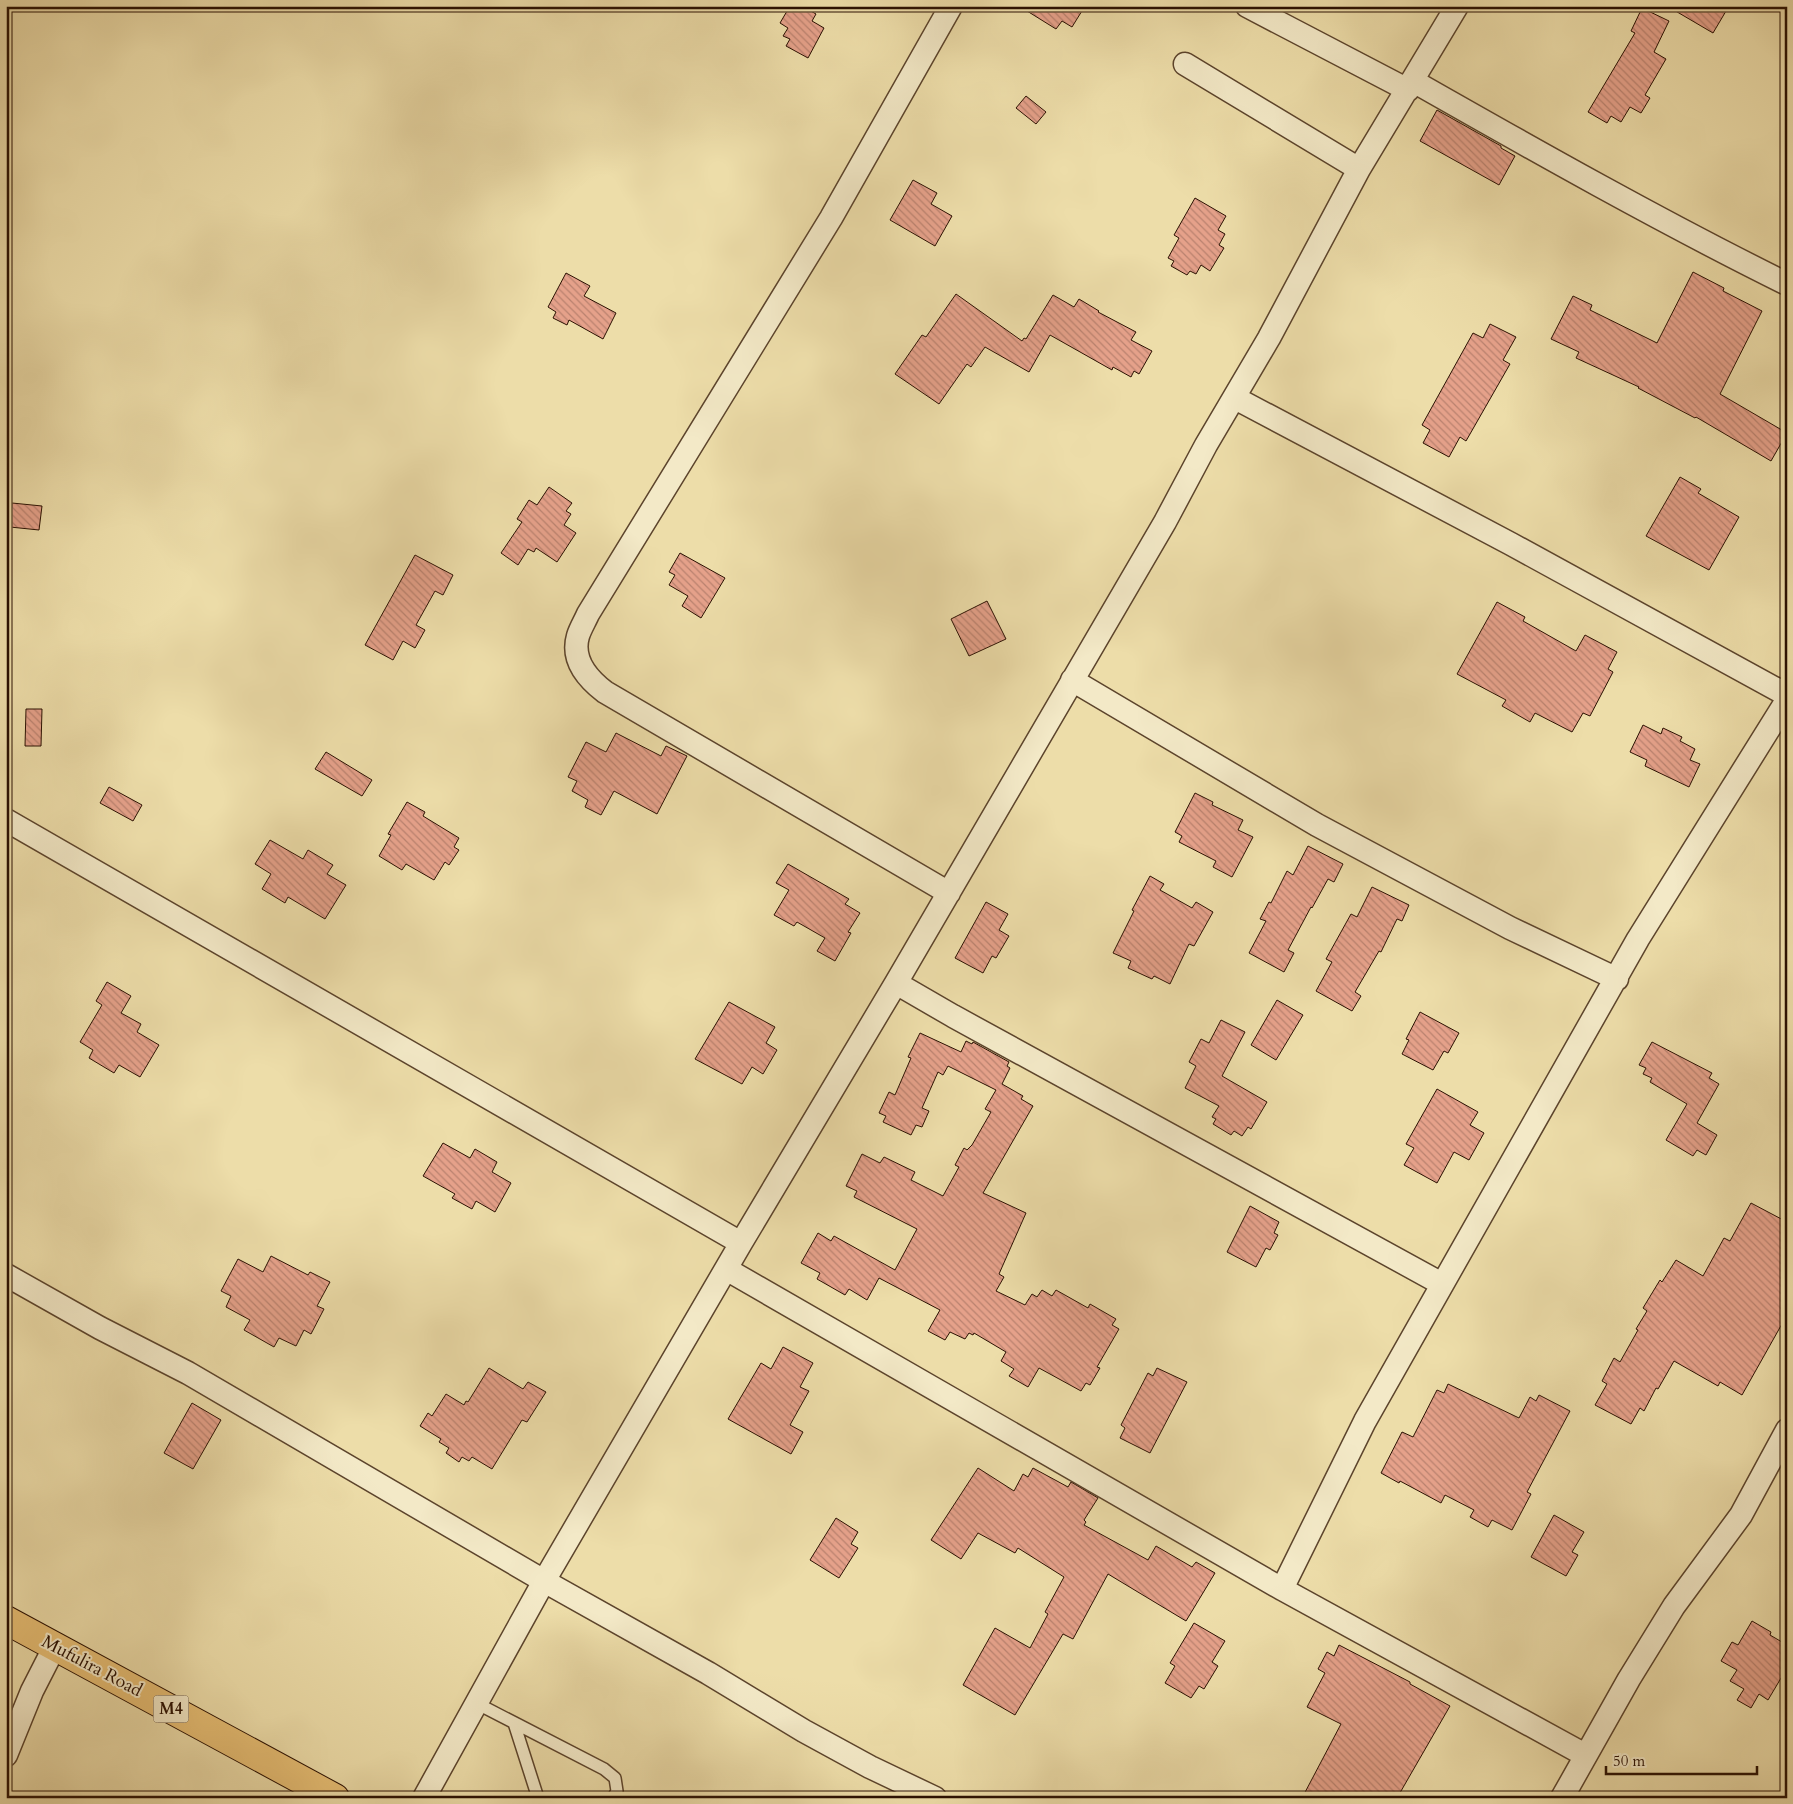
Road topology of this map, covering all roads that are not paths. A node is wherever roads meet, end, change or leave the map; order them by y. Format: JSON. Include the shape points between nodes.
{"nodes":[{"id":1,"x":951,"y":6,"type":"edge"},
{"id":2,"x":1247,"y":6,"type":"edge"},
{"id":3,"x":1457,"y":6,"type":"edge"},
{"id":4,"x":1185,"y":64,"type":"dead end"},
{"id":5,"x":1410,"y":85,"type":"junction"},
{"id":6,"x":1358,"y":169,"type":"junction"},
{"id":7,"x":1787,"y":284,"type":"edge"},
{"id":8,"x":1235,"y":398,"type":"junction"},
{"id":9,"x":1072,"y":680,"type":"junction"},
{"id":10,"x":1787,"y":695,"type":"edge"},
{"id":11,"x":1787,"y":700,"type":"edge"},
{"id":12,"x":6,"y":820,"type":"edge"},
{"id":13,"x":949,"y":893,"type":"junction"},
{"id":14,"x":1617,"y":979,"type":"junction"},
{"id":15,"x":896,"y":983,"type":"junction"},
{"id":16,"x":741,"y":1243,"type":"junction"},
{"id":17,"x":726,"y":1269,"type":"junction"},
{"id":18,"x":6,"y":1275,"type":"edge"},
{"id":19,"x":1442,"y":1284,"type":"junction"},
{"id":20,"x":1787,"y":1430,"type":"edge"},
{"id":21,"x":544,"y":1581,"type":"junction"},
{"id":22,"x":1282,"y":1589,"type":"junction"},
{"id":23,"x":6,"y":1620,"type":"edge"},
{"id":24,"x":55,"y":1646,"type":"junction"},
{"id":25,"x":476,"y":1703,"type":"junction"},
{"id":26,"x":514,"y":1723,"type":"junction"},
{"id":27,"x":6,"y":1755,"type":"edge"},
{"id":28,"x":1584,"y":1755,"type":"junction"},
{"id":29,"x":335,"y":1798,"type":"edge"},
{"id":30,"x":424,"y":1798,"type":"edge"},
{"id":31,"x":538,"y":1798,"type":"edge"},
{"id":32,"x":613,"y":1798,"type":"edge"},
{"id":33,"x":935,"y":1798,"type":"edge"},
{"id":34,"x":1562,"y":1798,"type":"edge"}],
"edges":[{"from":1,"to":13,"type":"street","via":[[831,218],[588,614],[578,637],[577,654],[591,682],[605,692]]},
{"from":2,"to":5,"type":"street"},
{"from":3,"to":5,"type":"street"},
{"from":4,"to":6,"type":"street"},
{"from":5,"to":6,"type":"street"},
{"from":5,"to":7,"type":"street"},
{"from":6,"to":8,"type":"street"},
{"from":8,"to":9,"type":"street"},
{"from":8,"to":10,"type":"street"},
{"from":9,"to":13,"type":"street"},
{"from":9,"to":14,"type":"street","via":[[1317,824],[1510,928]]},
{"from":11,"to":14,"type":"street","via":[[1638,938]]},
{"from":12,"to":16,"type":"street"},
{"from":13,"to":15,"type":"street"},
{"from":14,"to":19,"type":"street"},
{"from":15,"to":16,"type":"street"},
{"from":15,"to":19,"type":"street"},
{"from":16,"to":17,"type":"street"},
{"from":17,"to":21,"type":"street"},
{"from":17,"to":22,"type":"street"},
{"from":18,"to":21,"type":"street","via":[[188,1373]]},
{"from":19,"to":22,"type":"street","via":[[1365,1421]]},
{"from":20,"to":28,"type":"street","via":[[1741,1515],[1674,1606]]},
{"from":21,"to":25,"type":"street"},
{"from":21,"to":33,"type":"street","via":[[804,1731]]},
{"from":22,"to":28,"type":"street"},
{"from":23,"to":24,"type":"main road","name":"Mufulira Road","number":"M4"},
{"from":24,"to":27,"type":"street","via":[[32,1691]]},
{"from":24,"to":29,"type":"main road","name":"Mufulira Road","number":"M4"},
{"from":25,"to":26,"type":"lane"},
{"from":25,"to":30,"type":"street"},
{"from":26,"to":31,"type":"lane"},
{"from":26,"to":32,"type":"lane","via":[[604,1769],[615,1778],[617,1791]]},
{"from":28,"to":34,"type":"street"}]}
